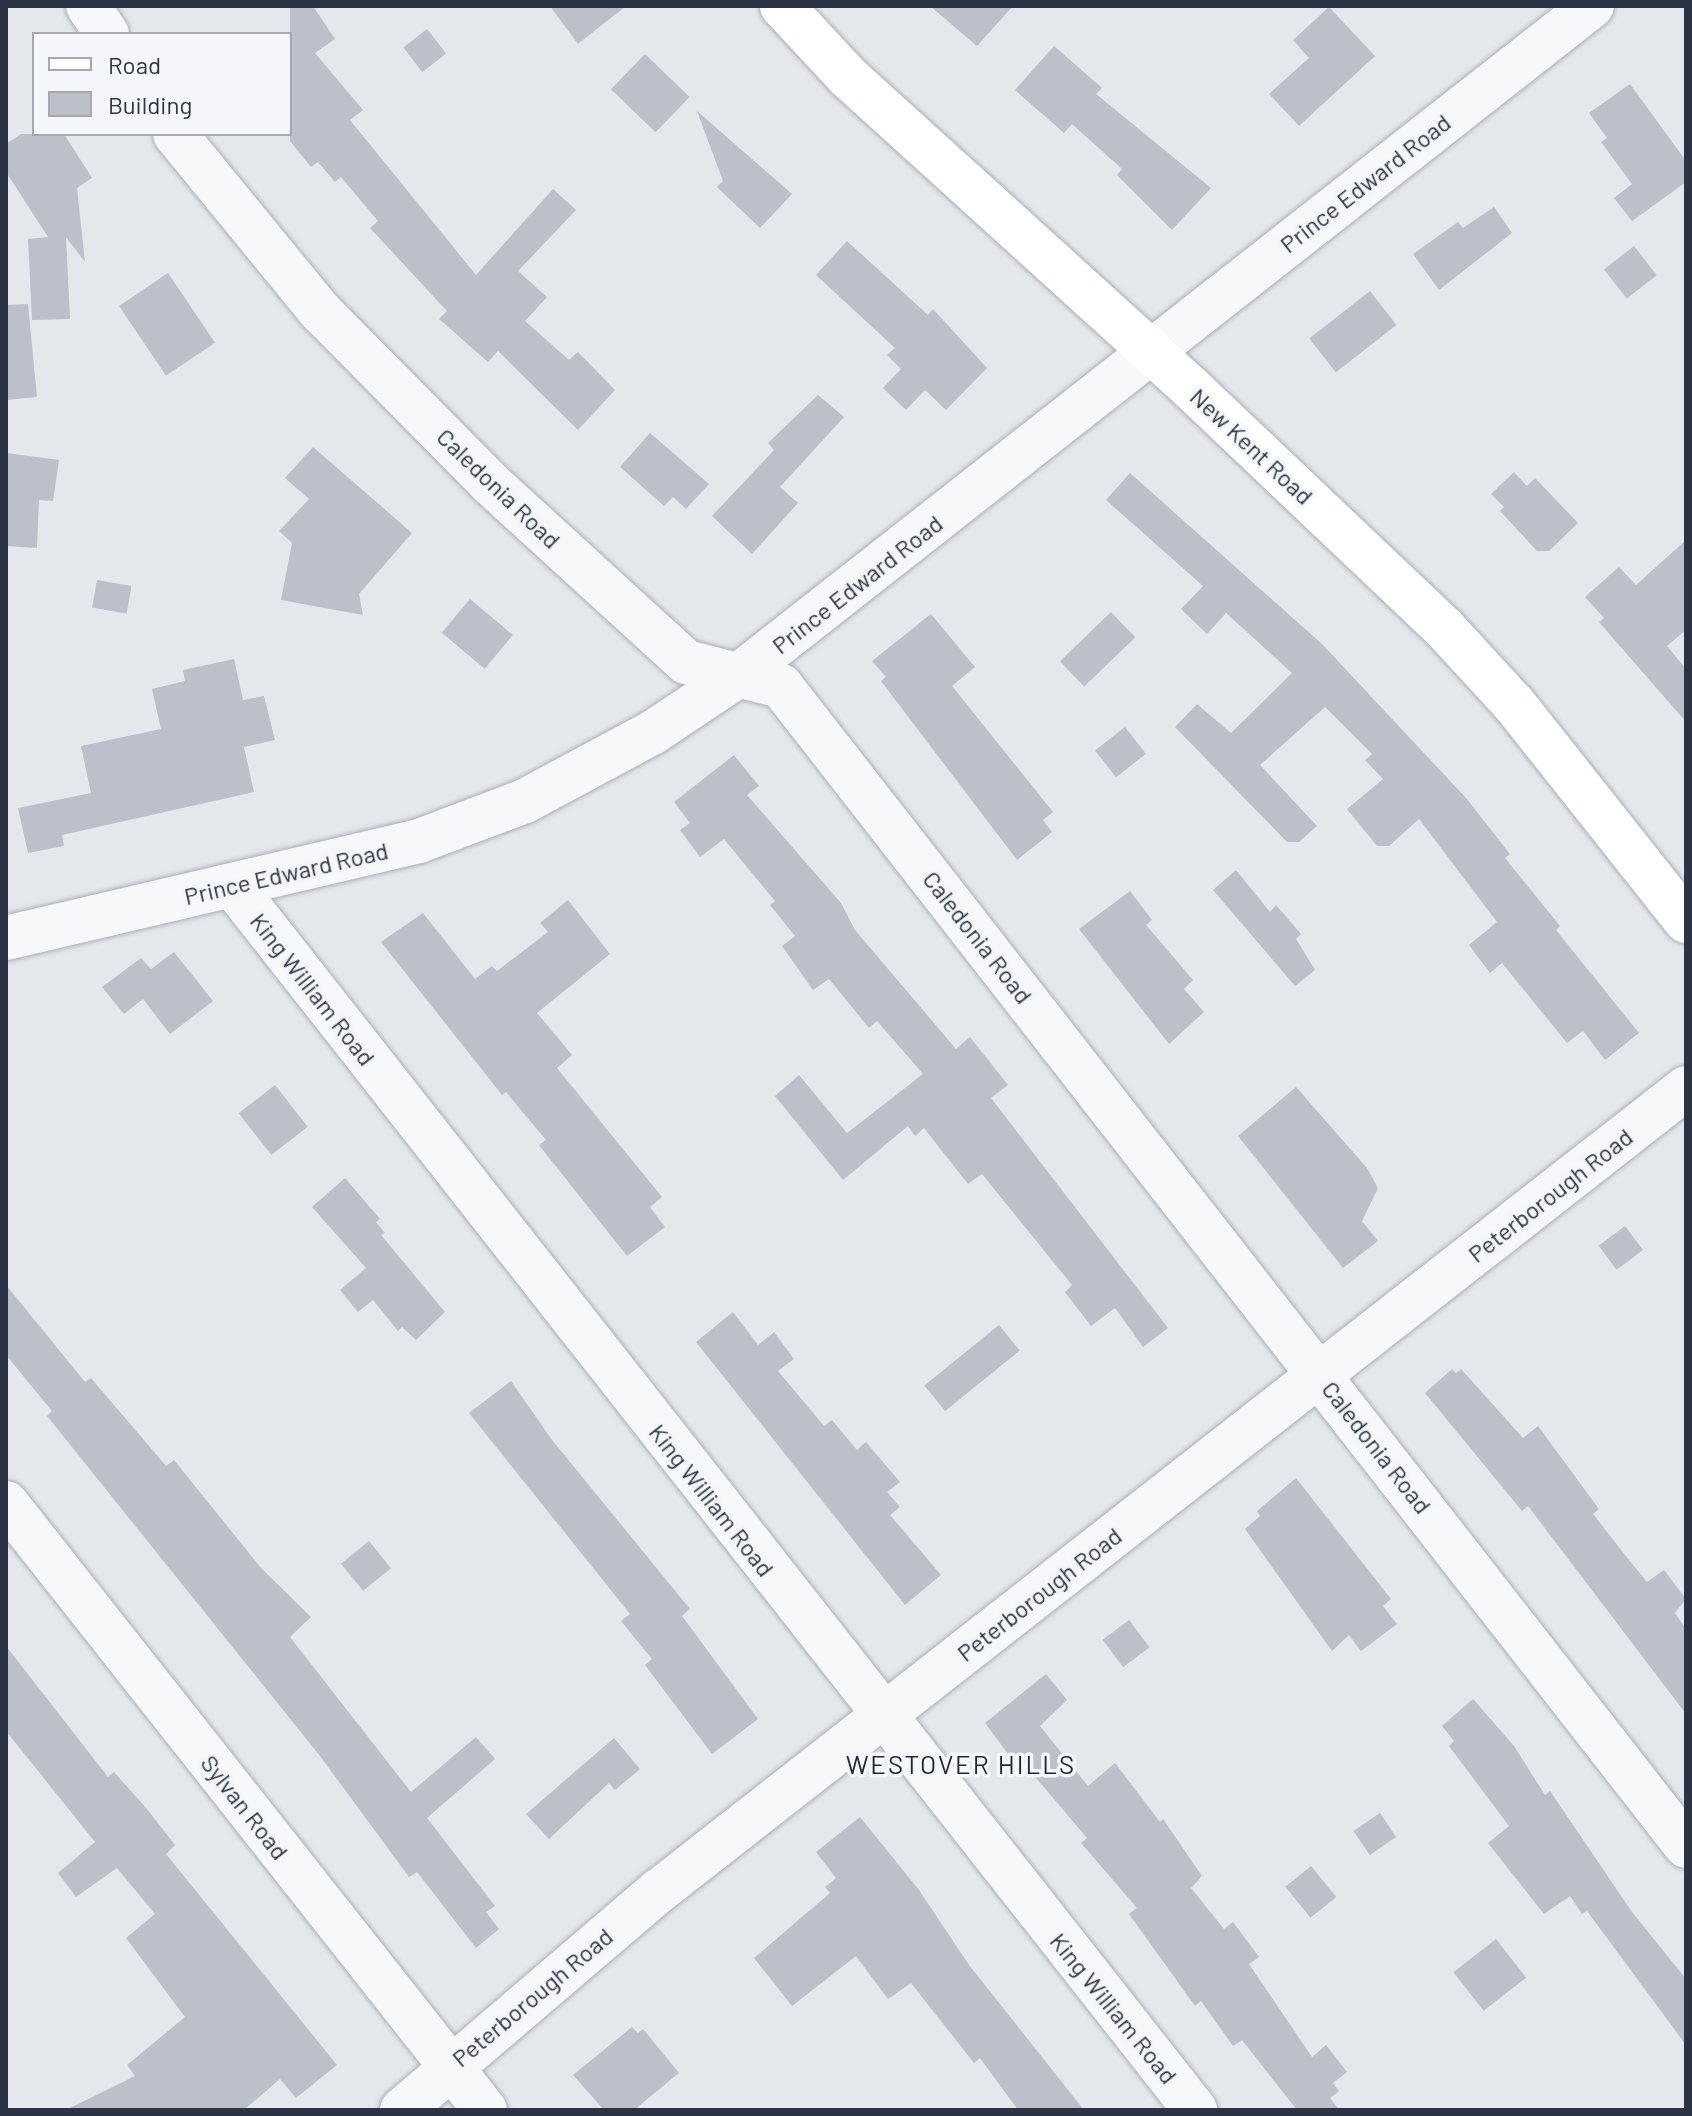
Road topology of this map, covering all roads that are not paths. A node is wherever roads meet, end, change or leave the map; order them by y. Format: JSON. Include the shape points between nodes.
{"nodes":[{"id":1,"x":88,"y":6,"type":"edge"},
{"id":2,"x":782,"y":6,"type":"edge"},
{"id":3,"x":1592,"y":6,"type":"edge"},
{"id":4,"x":106,"y":32,"type":"edge"},
{"id":5,"x":177,"y":136,"type":"edge"},
{"id":6,"x":1151,"y":352,"type":"junction"},
{"id":7,"x":739,"y":675,"type":"junction"},
{"id":8,"x":233,"y":886,"type":"junction"},
{"id":9,"x":1686,"y":921,"type":"edge"},
{"id":10,"x":6,"y":938,"type":"edge"},
{"id":11,"x":1686,"y":1088,"type":"edge"},
{"id":12,"x":1321,"y":1376,"type":"junction"},
{"id":13,"x":6,"y":1503,"type":"edge"},
{"id":14,"x":883,"y":1718,"type":"junction"},
{"id":15,"x":1686,"y":1846,"type":"edge"},
{"id":16,"x":449,"y":2065,"type":"junction"},
{"id":17,"x":402,"y":2110,"type":"edge"},
{"id":18,"x":485,"y":2110,"type":"edge"},
{"id":19,"x":1195,"y":2110,"type":"edge"}],
"edges":[{"from":1,"to":4,"type":"street"},
{"from":2,"to":6,"type":"street","name":"New Kent Road","via":[[847,76]]},
{"from":3,"to":6,"type":"street","name":"Prince Edward Road"},
{"from":5,"to":7,"type":"street","name":"Caledonia Road","via":[[320,311],[490,483],[686,662]]},
{"from":6,"to":7,"type":"street","name":"Prince Edward Road"},
{"from":6,"to":9,"type":"street","name":"New Kent Road","via":[[1477,662]]},
{"from":7,"to":8,"type":"street","name":"Prince Edward Road","via":[[652,733],[525,801],[419,841]]},
{"from":7,"to":12,"type":"street","name":"Caledonia Road","via":[[781,686]]},
{"from":8,"to":10,"type":"street","name":"Prince Edward Road"},
{"from":8,"to":14,"type":"street","name":"King William Road"},
{"from":11,"to":12,"type":"street","name":"Peterborough Road"},
{"from":12,"to":14,"type":"street","name":"Peterborough Road"},
{"from":12,"to":15,"type":"street","name":"Caledonia Road"},
{"from":13,"to":16,"type":"street","name":"Sylvan Road"},
{"from":14,"to":16,"type":"street","name":"Peterborough Road","via":[[660,1890]]},
{"from":14,"to":19,"type":"street","name":"King William Road"},
{"from":16,"to":17,"type":"street","name":"Peterborough Road"},
{"from":16,"to":18,"type":"street","name":"Sylvan Road"}]}
